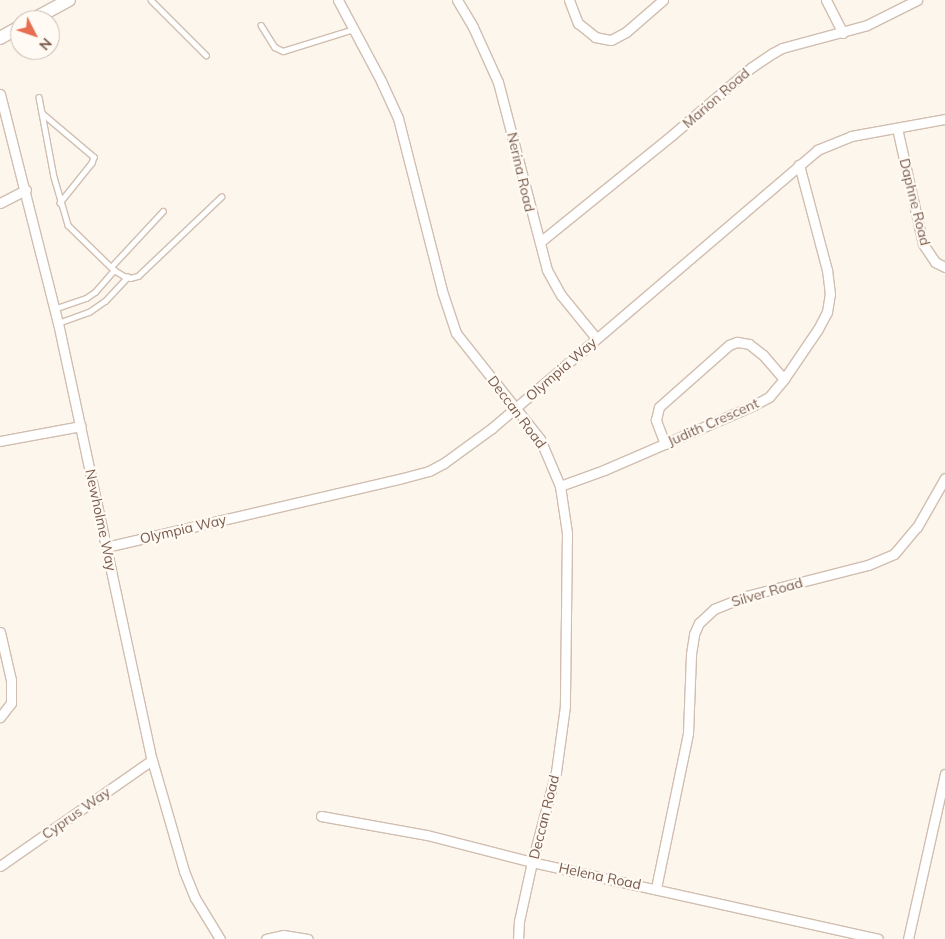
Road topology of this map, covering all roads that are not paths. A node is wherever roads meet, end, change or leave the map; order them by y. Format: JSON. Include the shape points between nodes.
{"nodes":[{"id":1,"x":68,"y":0,"type":"edge"},
{"id":2,"x":151,"y":0,"type":"edge"},
{"id":3,"x":338,"y":0,"type":"edge"},
{"id":4,"x":457,"y":0,"type":"edge"},
{"id":5,"x":569,"y":0,"type":"edge"},
{"id":6,"x":664,"y":0,"type":"edge"},
{"id":7,"x":826,"y":0,"type":"edge"},
{"id":8,"x":917,"y":0,"type":"edge"},
{"id":9,"x":50,"y":10,"type":"edge"},
{"id":10,"x":262,"y":25,"type":"dead end"},
{"id":11,"x":354,"y":29,"type":"junction"},
{"id":12,"x":843,"y":33,"type":"junction"},
{"id":13,"x":206,"y":54,"type":"dead end"},
{"id":14,"x":0,"y":94,"type":"edge"},
{"id":15,"x":39,"y":97,"type":"dead end"},
{"id":16,"x":42,"y":113,"type":"junction"},
{"id":17,"x":945,"y":119,"type":"edge"},
{"id":18,"x":897,"y":128,"type":"junction"},
{"id":19,"x":799,"y":165,"type":"junction"},
{"id":20,"x":26,"y":190,"type":"junction"},
{"id":21,"x":221,"y":197,"type":"dead end"},
{"id":22,"x":0,"y":203,"type":"edge"},
{"id":23,"x":60,"y":203,"type":"junction"},
{"id":24,"x":162,"y":211,"type":"dead end"},
{"id":25,"x":540,"y":242,"type":"junction"},
{"id":26,"x":945,"y":267,"type":"edge"},
{"id":27,"x":112,"y":269,"type":"junction"},
{"id":28,"x":127,"y":277,"type":"junction"},
{"id":29,"x":54,"y":309,"type":"junction"},
{"id":30,"x":58,"y":323,"type":"junction"},
{"id":31,"x":596,"y":338,"type":"junction"},
{"id":32,"x":784,"y":379,"type":"junction"},
{"id":33,"x":516,"y":408,"type":"junction"},
{"id":34,"x":81,"y":426,"type":"junction"},
{"id":35,"x":0,"y":441,"type":"edge"},
{"id":36,"x":665,"y":444,"type":"junction"},
{"id":37,"x":945,"y":478,"type":"edge"},
{"id":38,"x":560,"y":486,"type":"junction"},
{"id":39,"x":106,"y":547,"type":"junction"},
{"id":40,"x":0,"y":632,"type":"edge"},
{"id":41,"x":0,"y":717,"type":"edge"},
{"id":42,"x":152,"y":760,"type":"junction"},
{"id":43,"x":945,"y":774,"type":"edge"},
{"id":44,"x":321,"y":816,"type":"dead end"},
{"id":45,"x":532,"y":862,"type":"junction"},
{"id":46,"x":0,"y":866,"type":"edge"},
{"id":47,"x":656,"y":888,"type":"junction"},
{"id":48,"x":220,"y":939,"type":"edge"},
{"id":49,"x":266,"y":939,"type":"edge"},
{"id":50,"x":308,"y":939,"type":"edge"},
{"id":51,"x":518,"y":939,"type":"edge"},
{"id":52,"x":878,"y":939,"type":"edge"},
{"id":53,"x":908,"y":939,"type":"edge"}],
"edges":[{"from":1,"to":9,"type":"street"},
{"from":2,"to":13,"type":"lane"},
{"from":3,"to":11,"type":"street","name":"Deccan Road"},
{"from":4,"to":25,"type":"street","name":"Nerina Road","via":[[498,82]]},
{"from":5,"to":6,"type":"street","via":[[578,23],[595,37],[611,40],[626,32]]},
{"from":7,"to":12,"type":"street"},
{"from":8,"to":12,"type":"street","name":"Marion Road","via":[[879,20]]},
{"from":10,"to":11,"type":"lane","via":[[275,48],[283,52]]},
{"from":11,"to":33,"type":"street","name":"Deccan Road","via":[[398,118],[442,291],[456,333]]},
{"from":12,"to":25,"type":"street","name":"Marion Road","via":[[782,48],[752,67]]},
{"from":14,"to":20,"type":"street","name":"Newholme Way"},
{"from":15,"to":16,"type":"lane"},
{"from":16,"to":23,"type":"lane"},
{"from":16,"to":23,"type":"lane","via":[[94,157]]},
{"from":17,"to":18,"type":"street","name":"Olympia Way"},
{"from":18,"to":19,"type":"street","name":"Olympia Way","via":[[836,141],[817,150]]},
{"from":18,"to":26,"type":"street","name":"Daphne Road","via":[[923,244],[935,262]]},
{"from":19,"to":31,"type":"street","name":"Olympia Way"},
{"from":19,"to":32,"type":"street","name":"Judith Crescent","via":[[827,270],[830,294],[827,312],[818,329]]},
{"from":20,"to":22,"type":"street"},
{"from":20,"to":29,"type":"street","name":"Newholme Way"},
{"from":21,"to":28,"type":"lane","via":[[138,276]]},
{"from":23,"to":27,"type":"lane","via":[[68,225]]},
{"from":24,"to":27,"type":"lane"},
{"from":25,"to":31,"type":"street","name":"Nerina Road","via":[[552,280]]},
{"from":27,"to":28,"type":"lane"},
{"from":27,"to":29,"type":"lane","via":[[86,298]]},
{"from":28,"to":30,"type":"lane","via":[[105,301],[89,312]]},
{"from":29,"to":30,"type":"street","name":"Newholme Way"},
{"from":30,"to":34,"type":"street","name":"Newholme Way"},
{"from":31,"to":33,"type":"street","name":"Olympia Way"},
{"from":32,"to":36,"type":"street","name":"Judith Crescent","via":[[769,397]]},
{"from":32,"to":36,"type":"street","via":[[749,344],[737,342],[729,345],[660,407],[656,420]]},
{"from":33,"to":38,"type":"street","name":"Deccan Road","via":[[540,439]]},
{"from":33,"to":39,"type":"street","name":"Olympia Way","via":[[469,446],[429,471]]},
{"from":34,"to":35,"type":"street"},
{"from":34,"to":39,"type":"street","name":"Newholme Way"},
{"from":36,"to":38,"type":"street","name":"Judith Crescent"},
{"from":37,"to":47,"type":"street","name":"Silver Road","via":[[917,527],[894,554],[868,565],[746,596],[714,609],[700,622],[694,634],[691,654],[688,732]]},
{"from":38,"to":45,"type":"street","name":"Deccan Road","via":[[567,533],[562,736],[556,772]]},
{"from":39,"to":42,"type":"street","name":"Newholme Way"},
{"from":40,"to":41,"type":"street","via":[[12,692],[11,703]]},
{"from":42,"to":46,"type":"street","name":"Cyprus Way"},
{"from":42,"to":48,"type":"street","name":"Newholme Way","via":[[184,871],[195,898]]},
{"from":43,"to":53,"type":"street"},
{"from":44,"to":45,"type":"street","name":"Helena Road","via":[[427,835]]},
{"from":45,"to":47,"type":"street","name":"Helena Road"},
{"from":45,"to":51,"type":"street","name":"Deccan Road"},
{"from":47,"to":52,"type":"street","name":"Helena Road"},
{"from":49,"to":50,"type":"street","via":[[282,935]]}]}
